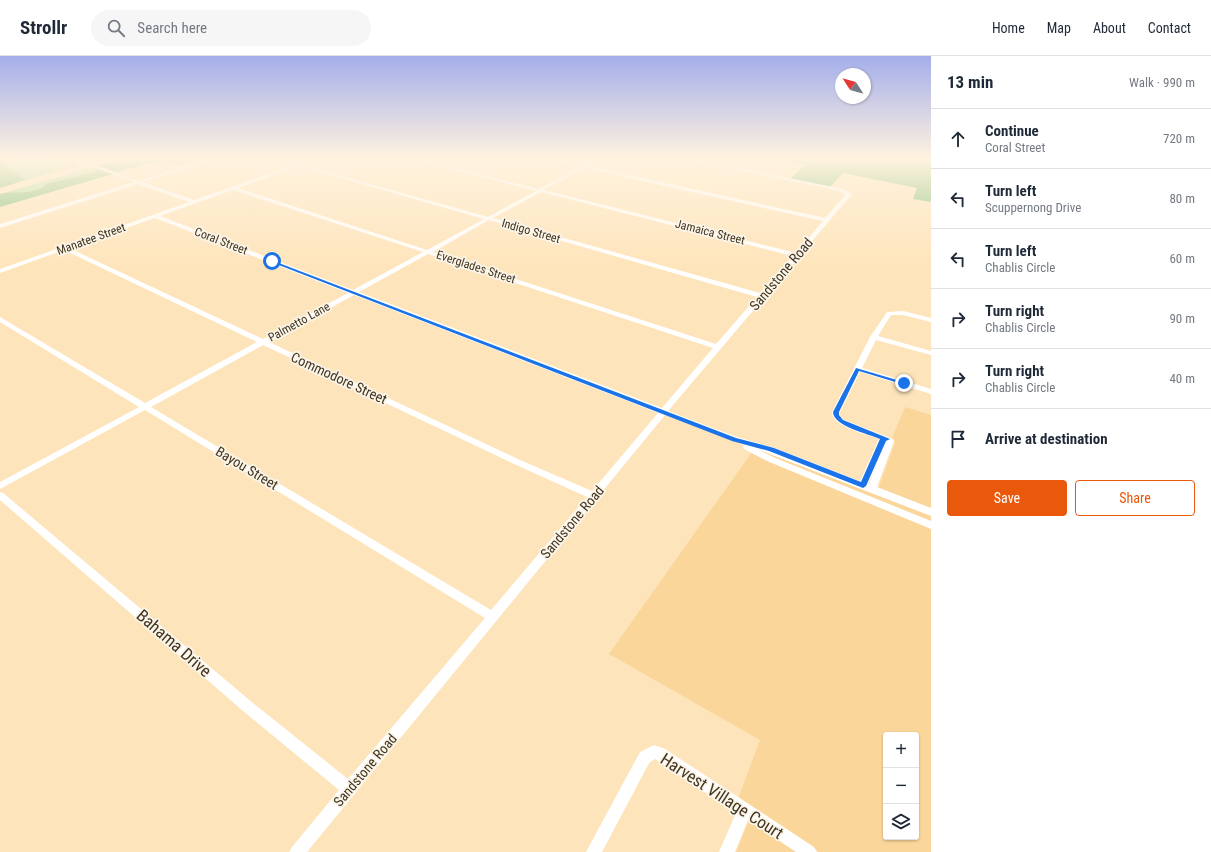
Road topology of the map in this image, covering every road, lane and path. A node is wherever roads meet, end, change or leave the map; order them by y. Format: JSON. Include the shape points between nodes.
{"nodes":[{"id":1,"x":98,"y":195,"type":"edge"},
{"id":2,"x":175,"y":195,"type":"edge"},
{"id":3,"x":213,"y":195,"type":"edge"},
{"id":4,"x":255,"y":195,"type":"edge"},
{"id":5,"x":405,"y":195,"type":"edge"},
{"id":6,"x":531,"y":195,"type":"edge"},
{"id":7,"x":560,"y":195,"type":"edge"},
{"id":8,"x":715,"y":195,"type":"edge"},
{"id":9,"x":847,"y":195,"type":"edge"},
{"id":10,"x":194,"y":202,"type":"junction"},
{"id":11,"x":155,"y":216,"type":"junction"},
{"id":12,"x":489,"y":219,"type":"junction"},
{"id":13,"x":826,"y":220,"type":"junction"},
{"id":14,"x":0,"y":226,"type":"edge"},
{"id":15,"x":64,"y":248,"type":"junction"},
{"id":16,"x":427,"y":252,"type":"junction"},
{"id":17,"x":798,"y":255,"type":"junction"},
{"id":18,"x":0,"y":271,"type":"edge"},
{"id":19,"x":353,"y":292,"type":"junction"},
{"id":20,"x":762,"y":296,"type":"junction"},
{"id":21,"x":0,"y":319,"type":"edge"},
{"id":22,"x":931,"y":320,"type":"edge"},
{"id":23,"x":874,"y":337,"type":"junction"},
{"id":24,"x":263,"y":342,"type":"junction"},
{"id":25,"x":718,"y":347,"type":"junction"},
{"id":26,"x":931,"y":354,"type":"edge"},
{"id":27,"x":858,"y":369,"type":"junction"},
{"id":28,"x":931,"y":392,"type":"edge"},
{"id":29,"x":146,"y":406,"type":"junction"},
{"id":30,"x":664,"y":412,"type":"junction"},
{"id":31,"x":734,"y":440,"type":"junction"},
{"id":32,"x":0,"y":486,"type":"edge"},
{"id":33,"x":867,"y":487,"type":"junction"},
{"id":34,"x":0,"y":495,"type":"edge"},
{"id":35,"x":594,"y":496,"type":"junction"},
{"id":36,"x":931,"y":512,"type":"edge"},
{"id":37,"x":931,"y":525,"type":"edge"},
{"id":38,"x":493,"y":617,"type":"junction"},
{"id":39,"x":349,"y":789,"type":"junction"},
{"id":40,"x":745,"y":810,"type":"junction"},
{"id":41,"x":296,"y":852,"type":"edge"},
{"id":42,"x":594,"y":852,"type":"edge"},
{"id":43,"x":727,"y":852,"type":"edge"},
{"id":44,"x":809,"y":852,"type":"edge"}],
"edges":[{"from":1,"to":14,"type":"street"},
{"from":2,"to":10,"type":"street"},
{"from":3,"to":10,"type":"street","name":"Manatee Street"},
{"from":4,"to":16,"type":"street","name":"Everglades Street"},
{"from":5,"to":12,"type":"street","name":"Indigo Street"},
{"from":6,"to":12,"type":"street","name":"Palmetto Lane"},
{"from":7,"to":17,"type":"street","name":"Jamaica Street"},
{"from":8,"to":13,"type":"street"},
{"from":9,"to":13,"type":"street","name":"Sandstone Road"},
{"from":10,"to":11,"type":"street","name":"Manatee Street"},
{"from":11,"to":15,"type":"street","name":"Manatee Street"},
{"from":11,"to":19,"type":"street","name":"Coral Street"},
{"from":12,"to":16,"type":"street","name":"Palmetto Lane"},
{"from":12,"to":20,"type":"street","name":"Indigo Street"},
{"from":13,"to":17,"type":"street","name":"Sandstone Road"},
{"from":15,"to":18,"type":"street","name":"Manatee Street"},
{"from":15,"to":24,"type":"street","name":"Commodore Street"},
{"from":16,"to":19,"type":"street","name":"Palmetto Lane"},
{"from":16,"to":25,"type":"street","name":"Everglades Street"},
{"from":17,"to":20,"type":"street","name":"Sandstone Road"},
{"from":19,"to":24,"type":"street","name":"Palmetto Lane"},
{"from":19,"to":30,"type":"street","name":"Coral Street"},
{"from":20,"to":25,"type":"street","name":"Sandstone Road"},
{"from":21,"to":29,"type":"street","name":"Bayou Street"},
{"from":22,"to":23,"type":"street","via":[[890,312]]},
{"from":23,"to":26,"type":"street"},
{"from":23,"to":27,"type":"street"},
{"from":24,"to":29,"type":"street","name":"Palmetto Lane"},
{"from":24,"to":35,"type":"street","name":"Commodore Street","via":[[516,462]]},
{"from":25,"to":30,"type":"street","name":"Sandstone Road"},
{"from":27,"to":28,"type":"street"},
{"from":27,"to":33,"type":"street","via":[[836,416],[841,422],[890,441]]},
{"from":29,"to":32,"type":"street","name":"Palmetto Lane"},
{"from":29,"to":38,"type":"street","name":"Bayou Street"},
{"from":30,"to":31,"type":"street","name":"Coral Street"},
{"from":30,"to":35,"type":"street","name":"Sandstone Road"},
{"from":31,"to":33,"type":"street","name":"Coral Street","via":[[772,450]]},
{"from":31,"to":37,"type":"street","name":"Coral Street","via":[[770,459]]},
{"from":33,"to":36,"type":"street","name":"Coral Street"},
{"from":34,"to":39,"type":"street","name":"Bahama Drive","via":[[248,707]]},
{"from":35,"to":38,"type":"street","name":"Sandstone Road"},
{"from":38,"to":39,"type":"street","name":"Sandstone Road"},
{"from":39,"to":41,"type":"street","name":"Sandstone Road"},
{"from":40,"to":42,"type":"street","name":"Harvest Village Court","via":[[660,754],[651,753],[642,762]]},
{"from":40,"to":43,"type":"street"},
{"from":40,"to":44,"type":"street","name":"Harvest Village Court"}]}
